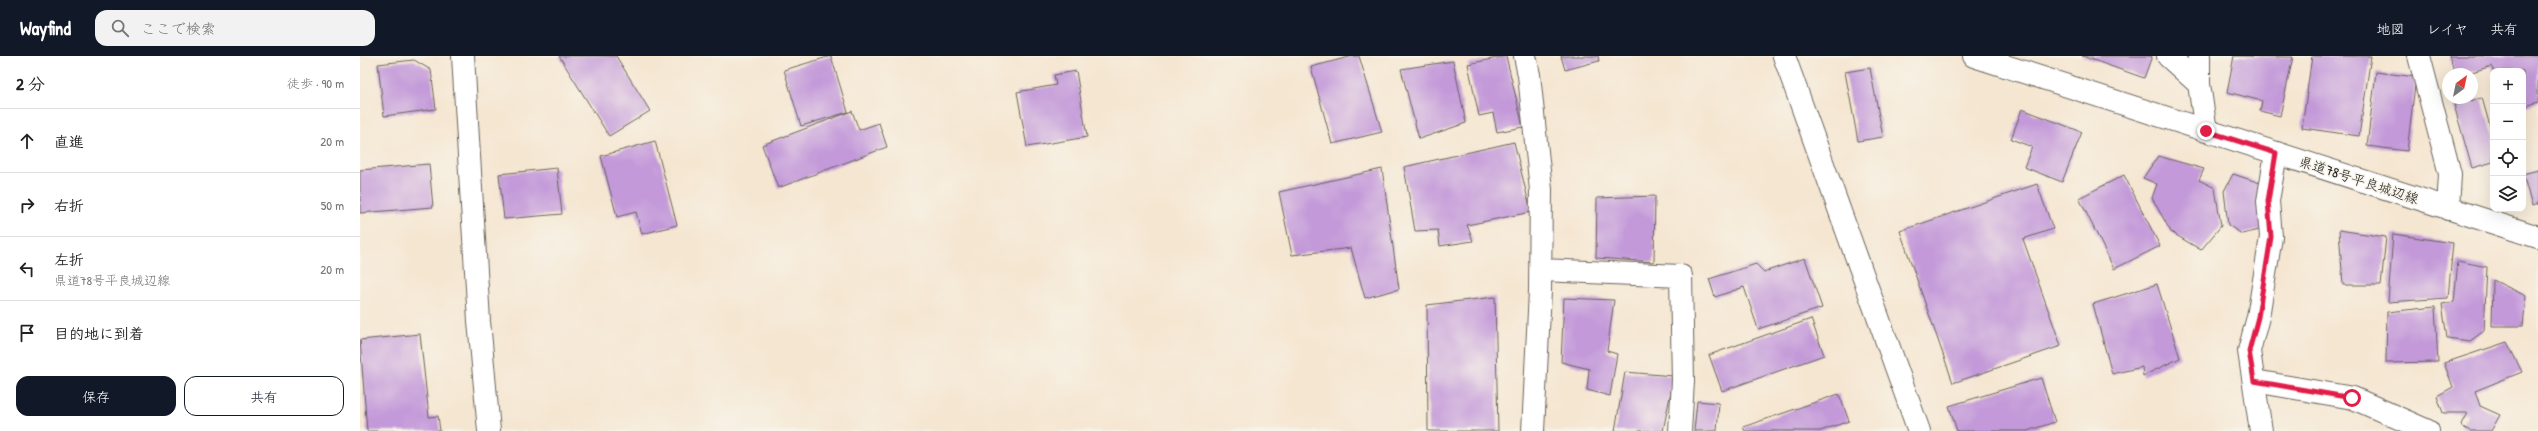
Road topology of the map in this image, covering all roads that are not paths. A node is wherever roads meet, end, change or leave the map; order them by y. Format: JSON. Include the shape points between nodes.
{"nodes":[{"id":1,"x":463,"y":56,"type":"edge"},
{"id":2,"x":1525,"y":56,"type":"edge"},
{"id":3,"x":1784,"y":56,"type":"edge"},
{"id":4,"x":1974,"y":56,"type":"edge"},
{"id":5,"x":2168,"y":56,"type":"edge"},
{"id":6,"x":2199,"y":56,"type":"edge"},
{"id":7,"x":2419,"y":56,"type":"edge"},
{"id":8,"x":2199,"y":84,"type":"junction"},
{"id":9,"x":2206,"y":131,"type":"junction"},
{"id":10,"x":2276,"y":153,"type":"junction"},
{"id":11,"x":2448,"y":209,"type":"junction"},
{"id":12,"x":2538,"y":237,"type":"edge"},
{"id":13,"x":1541,"y":270,"type":"junction"},
{"id":14,"x":2254,"y":381,"type":"junction"},
{"id":15,"x":489,"y":431,"type":"edge"},
{"id":16,"x":1533,"y":431,"type":"edge"},
{"id":17,"x":1680,"y":431,"type":"edge"},
{"id":18,"x":1919,"y":431,"type":"edge"},
{"id":19,"x":2261,"y":431,"type":"edge"},
{"id":20,"x":2428,"y":431,"type":"edge"}],
"edges":[{"from":1,"to":15,"type":"street","via":[[479,321]]},
{"from":2,"to":13,"type":"street","via":[[1541,190]]},
{"from":3,"to":18,"type":"street"},
{"from":4,"to":9,"type":"street","name":"県道78号平良城辺線"},
{"from":5,"to":8,"type":"street"},
{"from":6,"to":8,"type":"street"},
{"from":7,"to":11,"type":"street","via":[[2450,174]]},
{"from":8,"to":9,"type":"street"},
{"from":9,"to":10,"type":"street","name":"県道78号平良城辺線"},
{"from":10,"to":11,"type":"street","name":"県道78号平良城辺線"},
{"from":10,"to":14,"type":"street","via":[[2268,201],[2271,237],[2258,317],[2249,351]]},
{"from":11,"to":12,"type":"street","name":"県道78号平良城辺線"},
{"from":13,"to":16,"type":"street"},
{"from":13,"to":17,"type":"street","via":[[1681,276],[1683,381]]},
{"from":14,"to":19,"type":"street"},
{"from":14,"to":20,"type":"street","via":[[2352,398]]}]}
